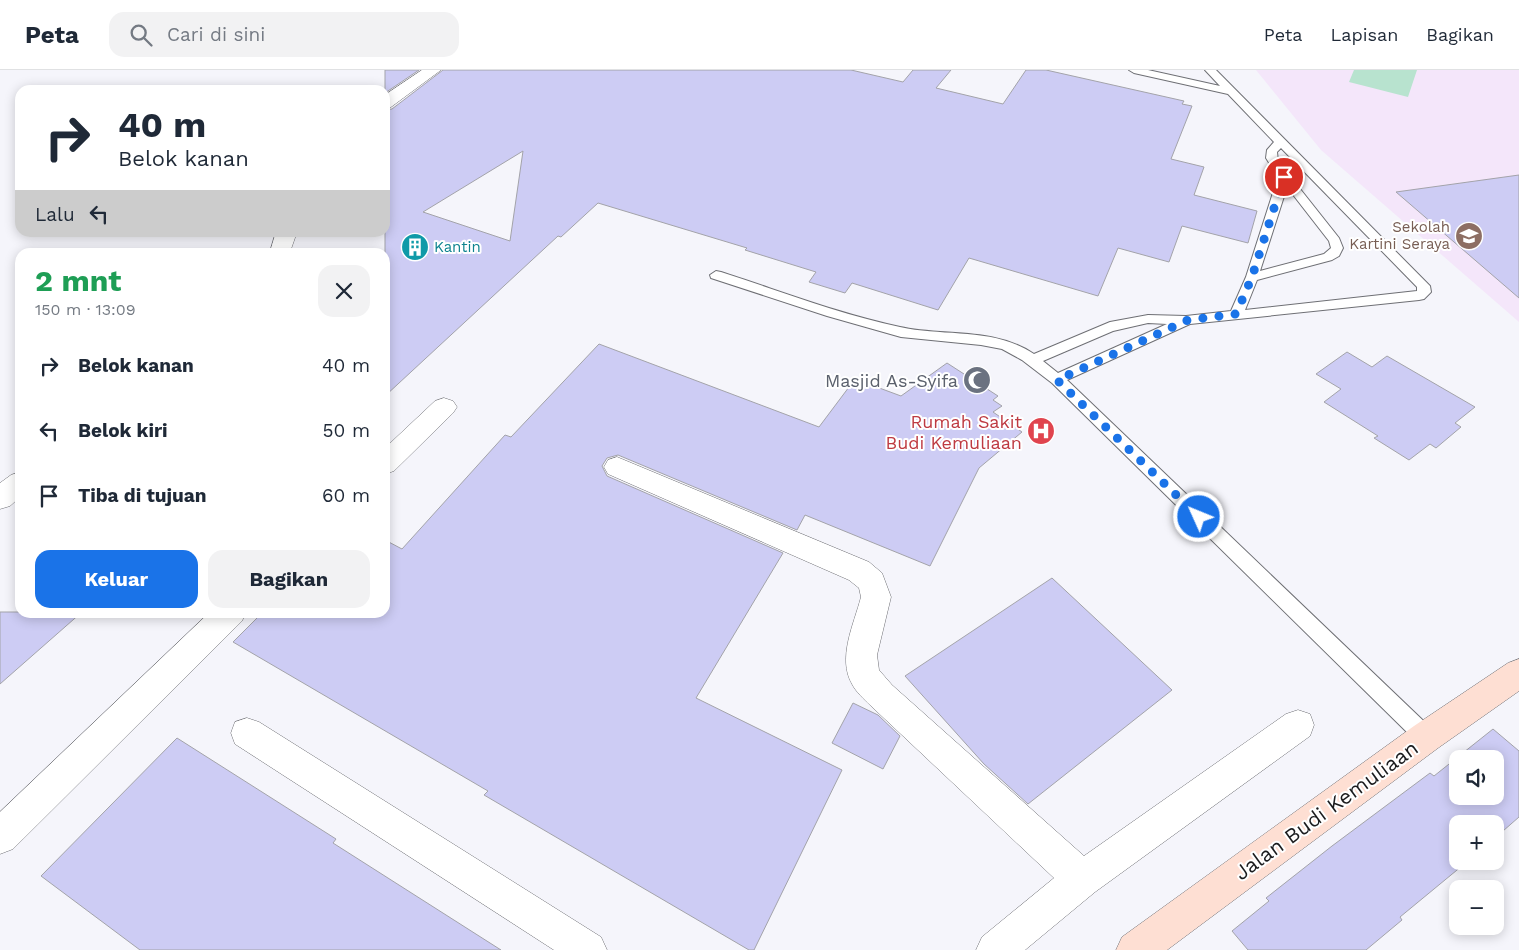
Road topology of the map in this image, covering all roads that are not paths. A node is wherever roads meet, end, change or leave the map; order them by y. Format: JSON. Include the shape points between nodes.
{"nodes":[{"id":1,"x":433,"y":70,"type":"edge"},
{"id":2,"x":1134,"y":70,"type":"edge"},
{"id":3,"x":1210,"y":70,"type":"edge"},
{"id":4,"x":1229,"y":91,"type":"junction"},
{"id":5,"x":390,"y":100,"type":"edge"},
{"id":6,"x":1281,"y":142,"type":"junction"},
{"id":7,"x":1284,"y":177,"type":"junction"},
{"id":8,"x":716,"y":275,"type":"dead end"},
{"id":9,"x":1252,"y":277,"type":"junction"},
{"id":10,"x":1236,"y":314,"type":"junction"},
{"id":11,"x":1188,"y":320,"type":"junction"},
{"id":12,"x":1031,"y":361,"type":"junction"},
{"id":13,"x":1057,"y":380,"type":"junction"},
{"id":14,"x":444,"y":407,"type":"dead end"},
{"id":15,"x":390,"y":459,"type":"edge"},
{"id":16,"x":617,"y":467,"type":"dead end"},
{"id":17,"x":15,"y":486,"type":"edge"},
{"id":18,"x":0,"y":498,"type":"edge"},
{"id":19,"x":225,"y":618,"type":"edge"},
{"id":20,"x":1519,"y":673,"type":"edge"},
{"id":21,"x":1298,"y":725,"type":"dead end"},
{"id":22,"x":247,"y":733,"type":"dead end"},
{"id":23,"x":1426,"y":738,"type":"junction"},
{"id":24,"x":0,"y":836,"type":"edge"},
{"id":25,"x":1082,"y":880,"type":"junction"},
{"id":26,"x":588,"y":950,"type":"edge"},
{"id":27,"x":994,"y":950,"type":"edge"},
{"id":28,"x":1135,"y":950,"type":"edge"}],
"edges":[{"from":1,"to":5,"type":"street"},
{"from":2,"to":4,"type":"lane"},
{"from":3,"to":4,"type":"lane"},
{"from":4,"to":6,"type":"lane"},
{"from":6,"to":7,"type":"lane","via":[[1270,154]]},
{"from":6,"to":10,"type":"lane","via":[[1423,286],[1424,292],[1419,296]]},
{"from":7,"to":9,"type":"lane"},
{"from":7,"to":9,"type":"lane","via":[[1335,241],[1337,248],[1328,257]]},
{"from":8,"to":12,"type":"lane","via":[[903,333],[996,342]]},
{"from":9,"to":10,"type":"lane"},
{"from":10,"to":11,"type":"lane"},
{"from":11,"to":12,"type":"lane","via":[[1148,319],[1110,327]]},
{"from":11,"to":13,"type":"lane"},
{"from":12,"to":13,"type":"lane"},
{"from":13,"to":23,"type":"lane"},
{"from":14,"to":15,"type":"street"},
{"from":16,"to":25,"type":"street","via":[[859,571],[872,582],[876,597],[861,655],[864,676]]},
{"from":17,"to":18,"type":"street"},
{"from":19,"to":24,"type":"street"},
{"from":20,"to":23,"type":"main road","name":"Jalan Budi Kemuliaan"},
{"from":21,"to":25,"type":"street"},
{"from":22,"to":26,"type":"street"},
{"from":23,"to":28,"type":"main road","name":"Jalan Budi Kemuliaan"},
{"from":25,"to":27,"type":"street"}]}
